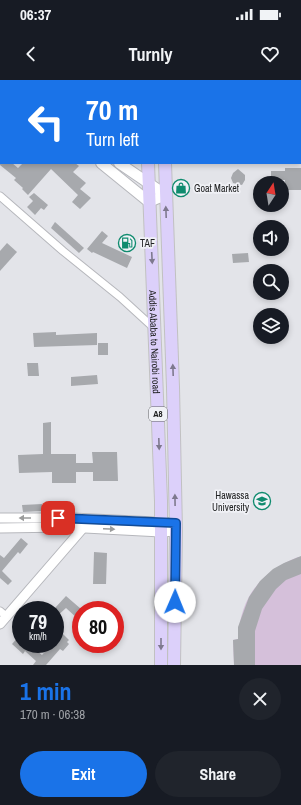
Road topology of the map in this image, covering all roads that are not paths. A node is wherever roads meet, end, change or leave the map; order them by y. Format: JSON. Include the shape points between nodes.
{"nodes":[{"id":1,"x":102,"y":164,"type":"edge"},
{"id":2,"x":120,"y":164,"type":"edge"},
{"id":3,"x":148,"y":164,"type":"edge"},
{"id":4,"x":165,"y":164,"type":"edge"},
{"id":5,"x":148,"y":184,"type":"junction"},
{"id":6,"x":166,"y":195,"type":"junction"},
{"id":7,"x":0,"y":196,"type":"edge"},
{"id":8,"x":149,"y":202,"type":"junction"},
{"id":9,"x":155,"y":329,"type":"junction"},
{"id":10,"x":0,"y":518,"type":"edge"},
{"id":11,"x":83,"y":523,"type":"junction"},
{"id":12,"x":161,"y":527,"type":"junction"},
{"id":13,"x":176,"y":527,"type":"junction"},
{"id":14,"x":0,"y":528,"type":"edge"},
{"id":15,"x":2,"y":617,"type":"edge"},
{"id":16,"x":161,"y":665,"type":"edge"},
{"id":17,"x":174,"y":665,"type":"edge"}],
"edges":[{"from":1,"to":8,"type":"main road"},
{"from":2,"to":5,"type":"main road"},
{"from":3,"to":5,"type":"highway","name":"Addis Ababa to Nairobi road","number":"A8"},
{"from":4,"to":6,"type":"highway","name":"Addis Ababa to Nairobi road","number":"A8"},
{"from":5,"to":6,"type":"main road"},
{"from":5,"to":8,"type":"highway","name":"Addis Ababa to Nairobi road","number":"A8"},
{"from":6,"to":8,"type":"main road"},
{"from":13,"to":6,"type":"highway","name":"Addis Ababa to Nairobi road","number":"A8","one_way":true},
{"from":7,"to":9,"type":"street","via":[[120,296]]},
{"from":8,"to":9,"type":"highway","name":"Addis Ababa to Nairobi road","number":"A8","one_way":true},
{"from":9,"to":12,"type":"highway","name":"Addis Ababa to Nairobi road","number":"A8","one_way":true},
{"from":11,"to":10,"type":"street","one_way":true},
{"from":11,"to":12,"type":"street"},
{"from":11,"to":14,"type":"street"},
{"from":11,"to":15,"type":"street"},
{"from":12,"to":13,"type":"street"},
{"from":12,"to":16,"type":"highway","name":"Addis Ababa to Nairobi road","number":"A8","one_way":true},
{"from":13,"to":17,"type":"highway","name":"Addis Ababa to Nairobi road","number":"A8"}]}
